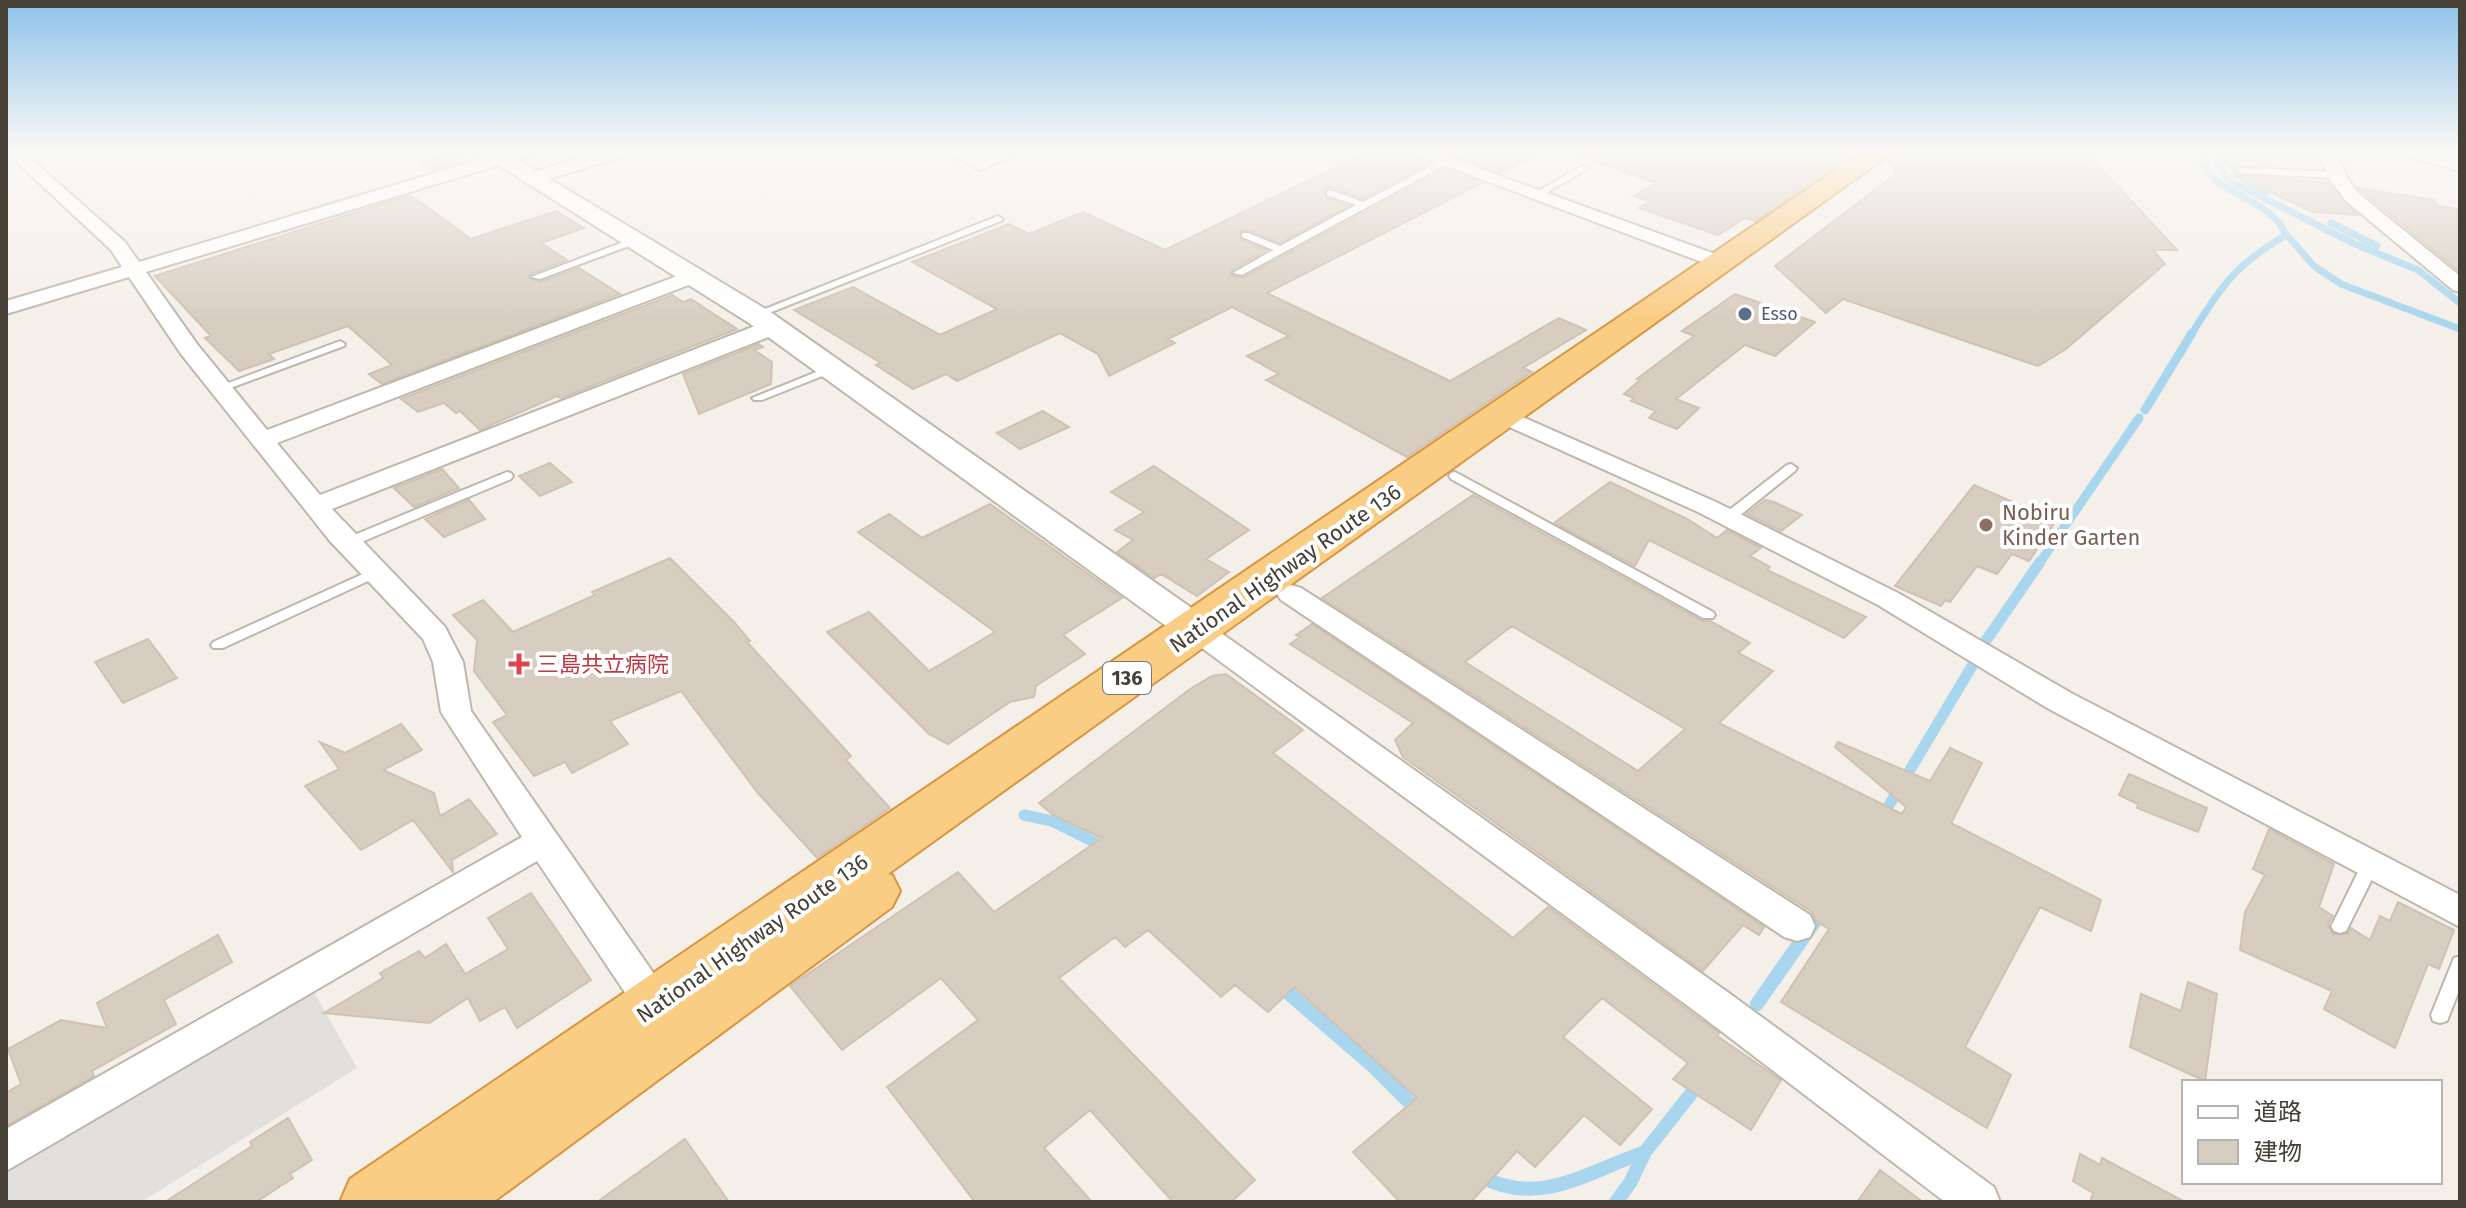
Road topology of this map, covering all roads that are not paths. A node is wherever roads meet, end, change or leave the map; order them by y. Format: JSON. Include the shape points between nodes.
{"nodes":[{"id":1,"x":76,"y":208,"type":"edge"},
{"id":2,"x":344,"y":208,"type":"edge"},
{"id":3,"x":583,"y":208,"type":"edge"},
{"id":4,"x":1358,"y":208,"type":"edge"},
{"id":5,"x":1573,"y":208,"type":"edge"},
{"id":6,"x":1800,"y":208,"type":"edge"},
{"id":7,"x":1823,"y":208,"type":"edge"},
{"id":8,"x":2366,"y":208,"type":"edge"},
{"id":9,"x":998,"y":219,"type":"dead end"},
{"id":10,"x":1245,"y":235,"type":"dead end"},
{"id":11,"x":634,"y":241,"type":"junction"},
{"id":12,"x":1280,"y":250,"type":"junction"},
{"id":13,"x":1722,"y":263,"type":"junction"},
{"id":14,"x":135,"y":269,"type":"junction"},
{"id":15,"x":1238,"y":273,"type":"dead end"},
{"id":16,"x":536,"y":277,"type":"dead end"},
{"id":17,"x":692,"y":277,"type":"junction"},
{"id":18,"x":2460,"y":286,"type":"edge"},
{"id":19,"x":6,"y":308,"type":"edge"},
{"id":20,"x":764,"y":321,"type":"junction"},
{"id":21,"x":340,"y":344,"type":"dead end"},
{"id":22,"x":831,"y":369,"type":"junction"},
{"id":23,"x":221,"y":388,"type":"junction"},
{"id":24,"x":758,"y":398,"type":"dead end"},
{"id":25,"x":1513,"y":420,"type":"junction"},
{"id":26,"x":263,"y":440,"type":"junction"},
{"id":27,"x":1791,"y":468,"type":"dead end"},
{"id":28,"x":507,"y":476,"type":"dead end"},
{"id":29,"x":1455,"y":476,"type":"junction"},
{"id":30,"x":316,"y":506,"type":"junction"},
{"id":31,"x":1728,"y":518,"type":"junction"},
{"id":32,"x":347,"y":543,"type":"junction"},
{"id":33,"x":376,"y":572,"type":"junction"},
{"id":34,"x":1291,"y":594,"type":"junction"},
{"id":35,"x":1708,"y":615,"type":"dead end"},
{"id":36,"x":1208,"y":637,"type":"junction"},
{"id":37,"x":218,"y":645,"type":"dead end"},
{"id":38,"x":541,"y":842,"type":"junction"},
{"id":39,"x":2370,"y":865,"type":"junction"},
{"id":40,"x":2460,"y":912,"type":"edge"},
{"id":41,"x":1797,"y":926,"type":"dead end"},
{"id":42,"x":2340,"y":926,"type":"dead end"},
{"id":43,"x":2460,"y":964,"type":"edge"},
{"id":44,"x":655,"y":1006,"type":"junction"},
{"id":45,"x":2440,"y":1015,"type":"dead end"},
{"id":46,"x":6,"y":1151,"type":"edge"},
{"id":47,"x":373,"y":1202,"type":"edge"},
{"id":48,"x":438,"y":1202,"type":"edge"},
{"id":49,"x":1979,"y":1202,"type":"edge"}],
"edges":[{"from":1,"to":14,"type":"street"},
{"from":2,"to":14,"type":"street"},
{"from":3,"to":11,"type":"street"},
{"from":4,"to":12,"type":"lane"},
{"from":5,"to":13,"type":"street"},
{"from":6,"to":13,"type":"highway","name":"National Highway Route 136","number":"136"},
{"from":7,"to":25,"type":"highway","name":"National Highway Route 136","number":"136"},
{"from":8,"to":18,"type":"street"},
{"from":9,"to":20,"type":"lane"},
{"from":10,"to":12,"type":"lane"},
{"from":11,"to":16,"type":"lane"},
{"from":11,"to":17,"type":"street"},
{"from":12,"to":15,"type":"lane"},
{"from":13,"to":25,"type":"highway","name":"National Highway Route 136","number":"136"},
{"from":14,"to":19,"type":"street"},
{"from":14,"to":23,"type":"street"},
{"from":17,"to":20,"type":"street"},
{"from":17,"to":26,"type":"street"},
{"from":20,"to":22,"type":"street"},
{"from":20,"to":30,"type":"street"},
{"from":21,"to":23,"type":"lane"},
{"from":22,"to":24,"type":"lane"},
{"from":22,"to":36,"type":"street"},
{"from":23,"to":26,"type":"street"},
{"from":25,"to":29,"type":"highway","name":"National Highway Route 136","number":"136"},
{"from":25,"to":31,"type":"street"},
{"from":25,"to":36,"type":"highway","name":"National Highway Route 136","number":"136"},
{"from":26,"to":30,"type":"street"},
{"from":27,"to":31,"type":"lane"},
{"from":28,"to":32,"type":"lane"},
{"from":29,"to":34,"type":"highway","name":"National Highway Route 136","number":"136"},
{"from":29,"to":35,"type":"lane"},
{"from":30,"to":32,"type":"street"},
{"from":31,"to":39,"type":"street","via":[[1888,599],[2060,701]]},
{"from":32,"to":33,"type":"street"},
{"from":33,"to":37,"type":"lane"},
{"from":33,"to":38,"type":"street","via":[[435,634],[448,662],[456,712]]},
{"from":34,"to":36,"type":"highway","name":"National Highway Route 136","number":"136"},
{"from":34,"to":41,"type":"street"},
{"from":36,"to":44,"type":"highway","name":"National Highway Route 136","number":"136"},
{"from":36,"to":48,"type":"highway","name":"National Highway Route 136","number":"136"},
{"from":36,"to":49,"type":"street"},
{"from":38,"to":44,"type":"street"},
{"from":38,"to":46,"type":"street"},
{"from":39,"to":40,"type":"street"},
{"from":39,"to":42,"type":"lane"},
{"from":43,"to":45,"type":"lane"},
{"from":44,"to":47,"type":"highway","name":"National Highway Route 136","number":"136"}]}
